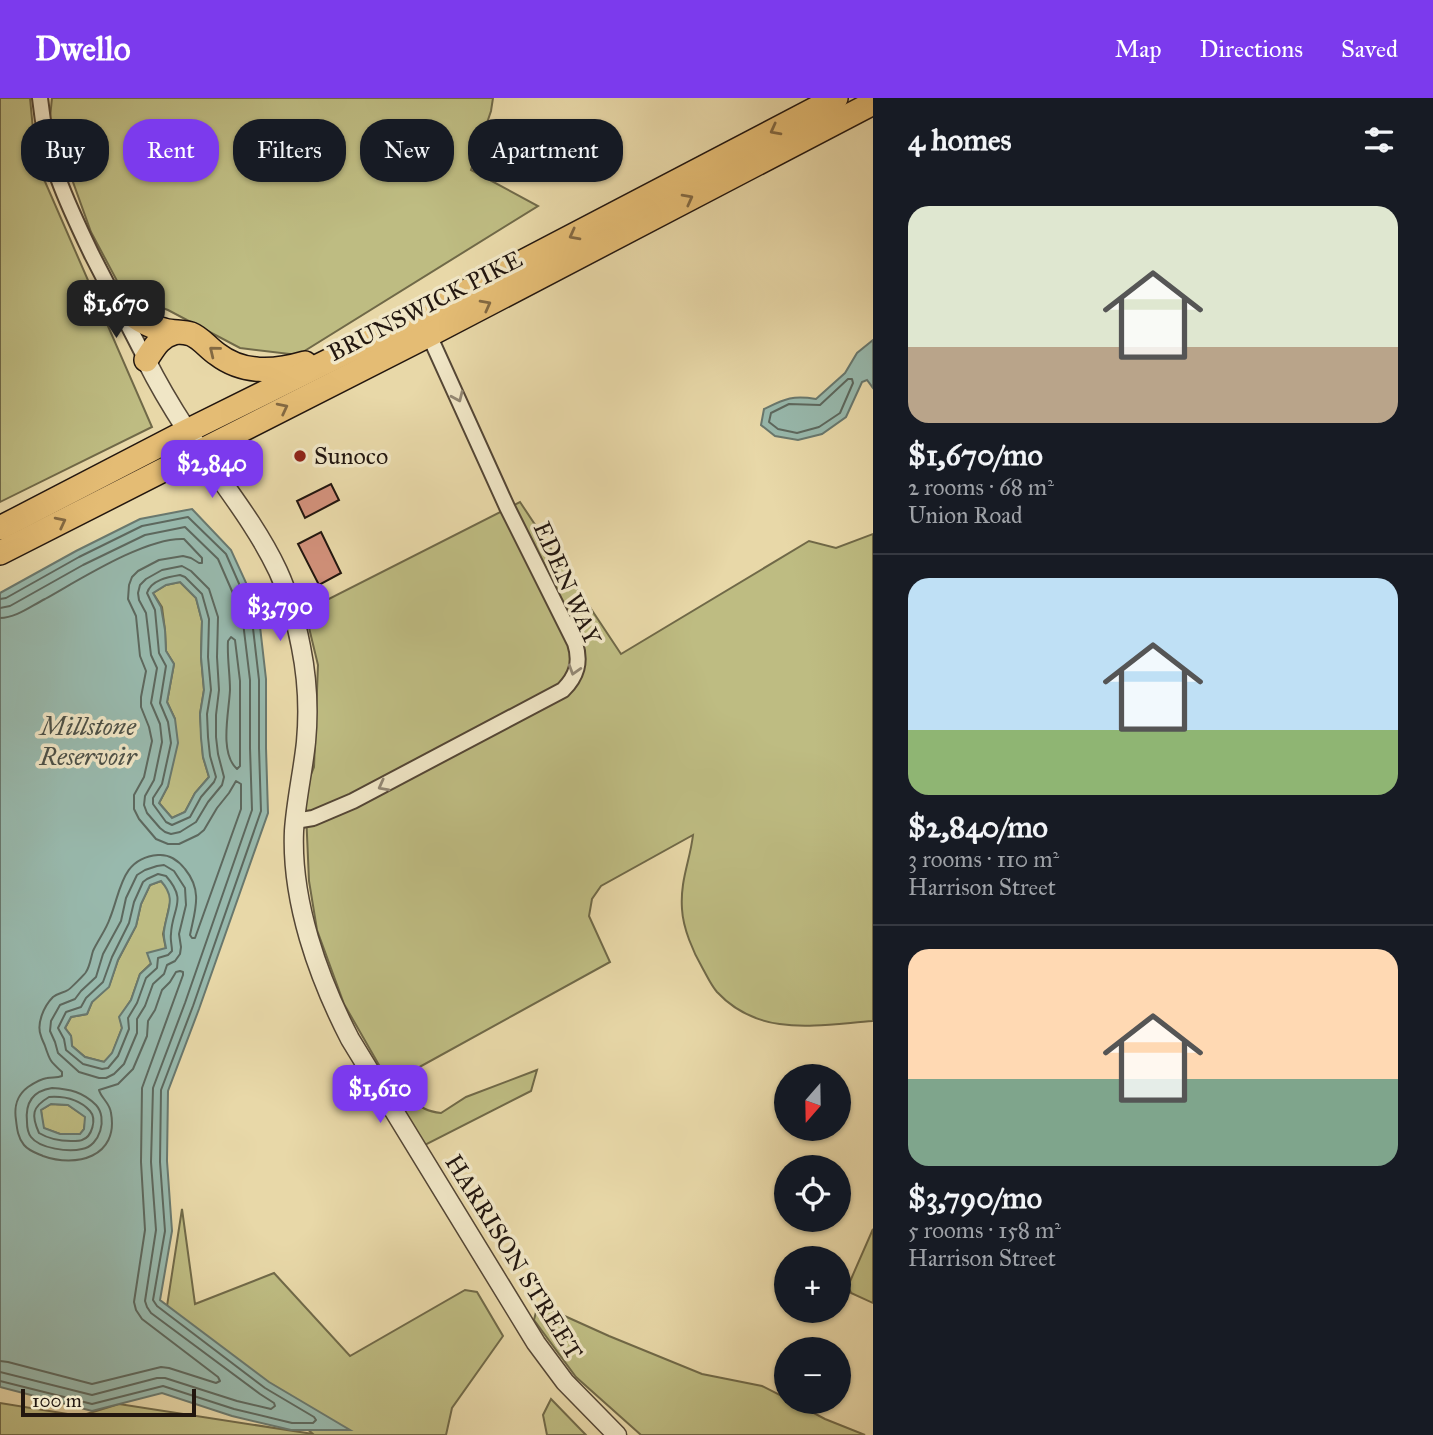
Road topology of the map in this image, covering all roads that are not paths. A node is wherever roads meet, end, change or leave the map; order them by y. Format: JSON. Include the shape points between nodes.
{"nodes":[{"id":1,"x":40,"y":98,"type":"edge"},
{"id":2,"x":836,"y":98,"type":"edge"},
{"id":3,"x":873,"y":103,"type":"edge"},
{"id":4,"x":117,"y":304,"type":"junction"},
{"id":5,"x":174,"y":333,"type":"junction"},
{"id":6,"x":429,"y":335,"type":"junction"},
{"id":7,"x":348,"y":351,"type":"junction"},
{"id":8,"x":146,"y":360,"type":"junction"},
{"id":9,"x":187,"y":431,"type":"junction"},
{"id":10,"x":201,"y":450,"type":"junction"},
{"id":11,"x":0,"y":528,"type":"edge"},
{"id":12,"x":0,"y":553,"type":"edge"},
{"id":13,"x":295,"y":821,"type":"junction"},
{"id":14,"x":617,"y":1435,"type":"edge"}],
"edges":[{"from":1,"to":4,"type":"street","via":[[62,193]]},
{"from":2,"to":7,"type":"highway","name":"BRUNSWICK PIKE","one_way":true},
{"from":6,"to":3,"type":"highway","name":"BRUNSWICK PIKE","one_way":true},
{"from":4,"to":5,"type":"highway","via":[[147,325]]},
{"from":4,"to":8,"type":"street"},
{"from":7,"to":5,"type":"highway","one_way":true,"via":[[290,367],[258,370],[229,362],[192,335]]},
{"from":5,"to":8,"type":"highway","via":[[156,344]]},
{"from":10,"to":6,"type":"highway","name":"BRUNSWICK PIKE","one_way":true},
{"from":6,"to":13,"type":"street","name":"EDEN WAY","one_way":true,"via":[[575,643],[576,674],[563,690],[365,795],[325,814]]},
{"from":7,"to":9,"type":"highway","name":"BRUNSWICK PIKE"},
{"from":8,"to":9,"type":"street","name":"HARRISON STREET"},
{"from":9,"to":10,"type":"street","name":"HARRISON STREET"},
{"from":9,"to":11,"type":"highway","name":"BRUNSWICK PIKE"},
{"from":12,"to":10,"type":"highway","name":"BRUNSWICK PIKE","one_way":true},
{"from":10,"to":13,"type":"street","name":"HARRISON STREET","via":[[269,554],[297,628],[307,719]]},
{"from":13,"to":14,"type":"street","name":"HARRISON STREET","via":[[297,883],[309,936],[350,1039],[536,1343],[565,1382]]}]}
